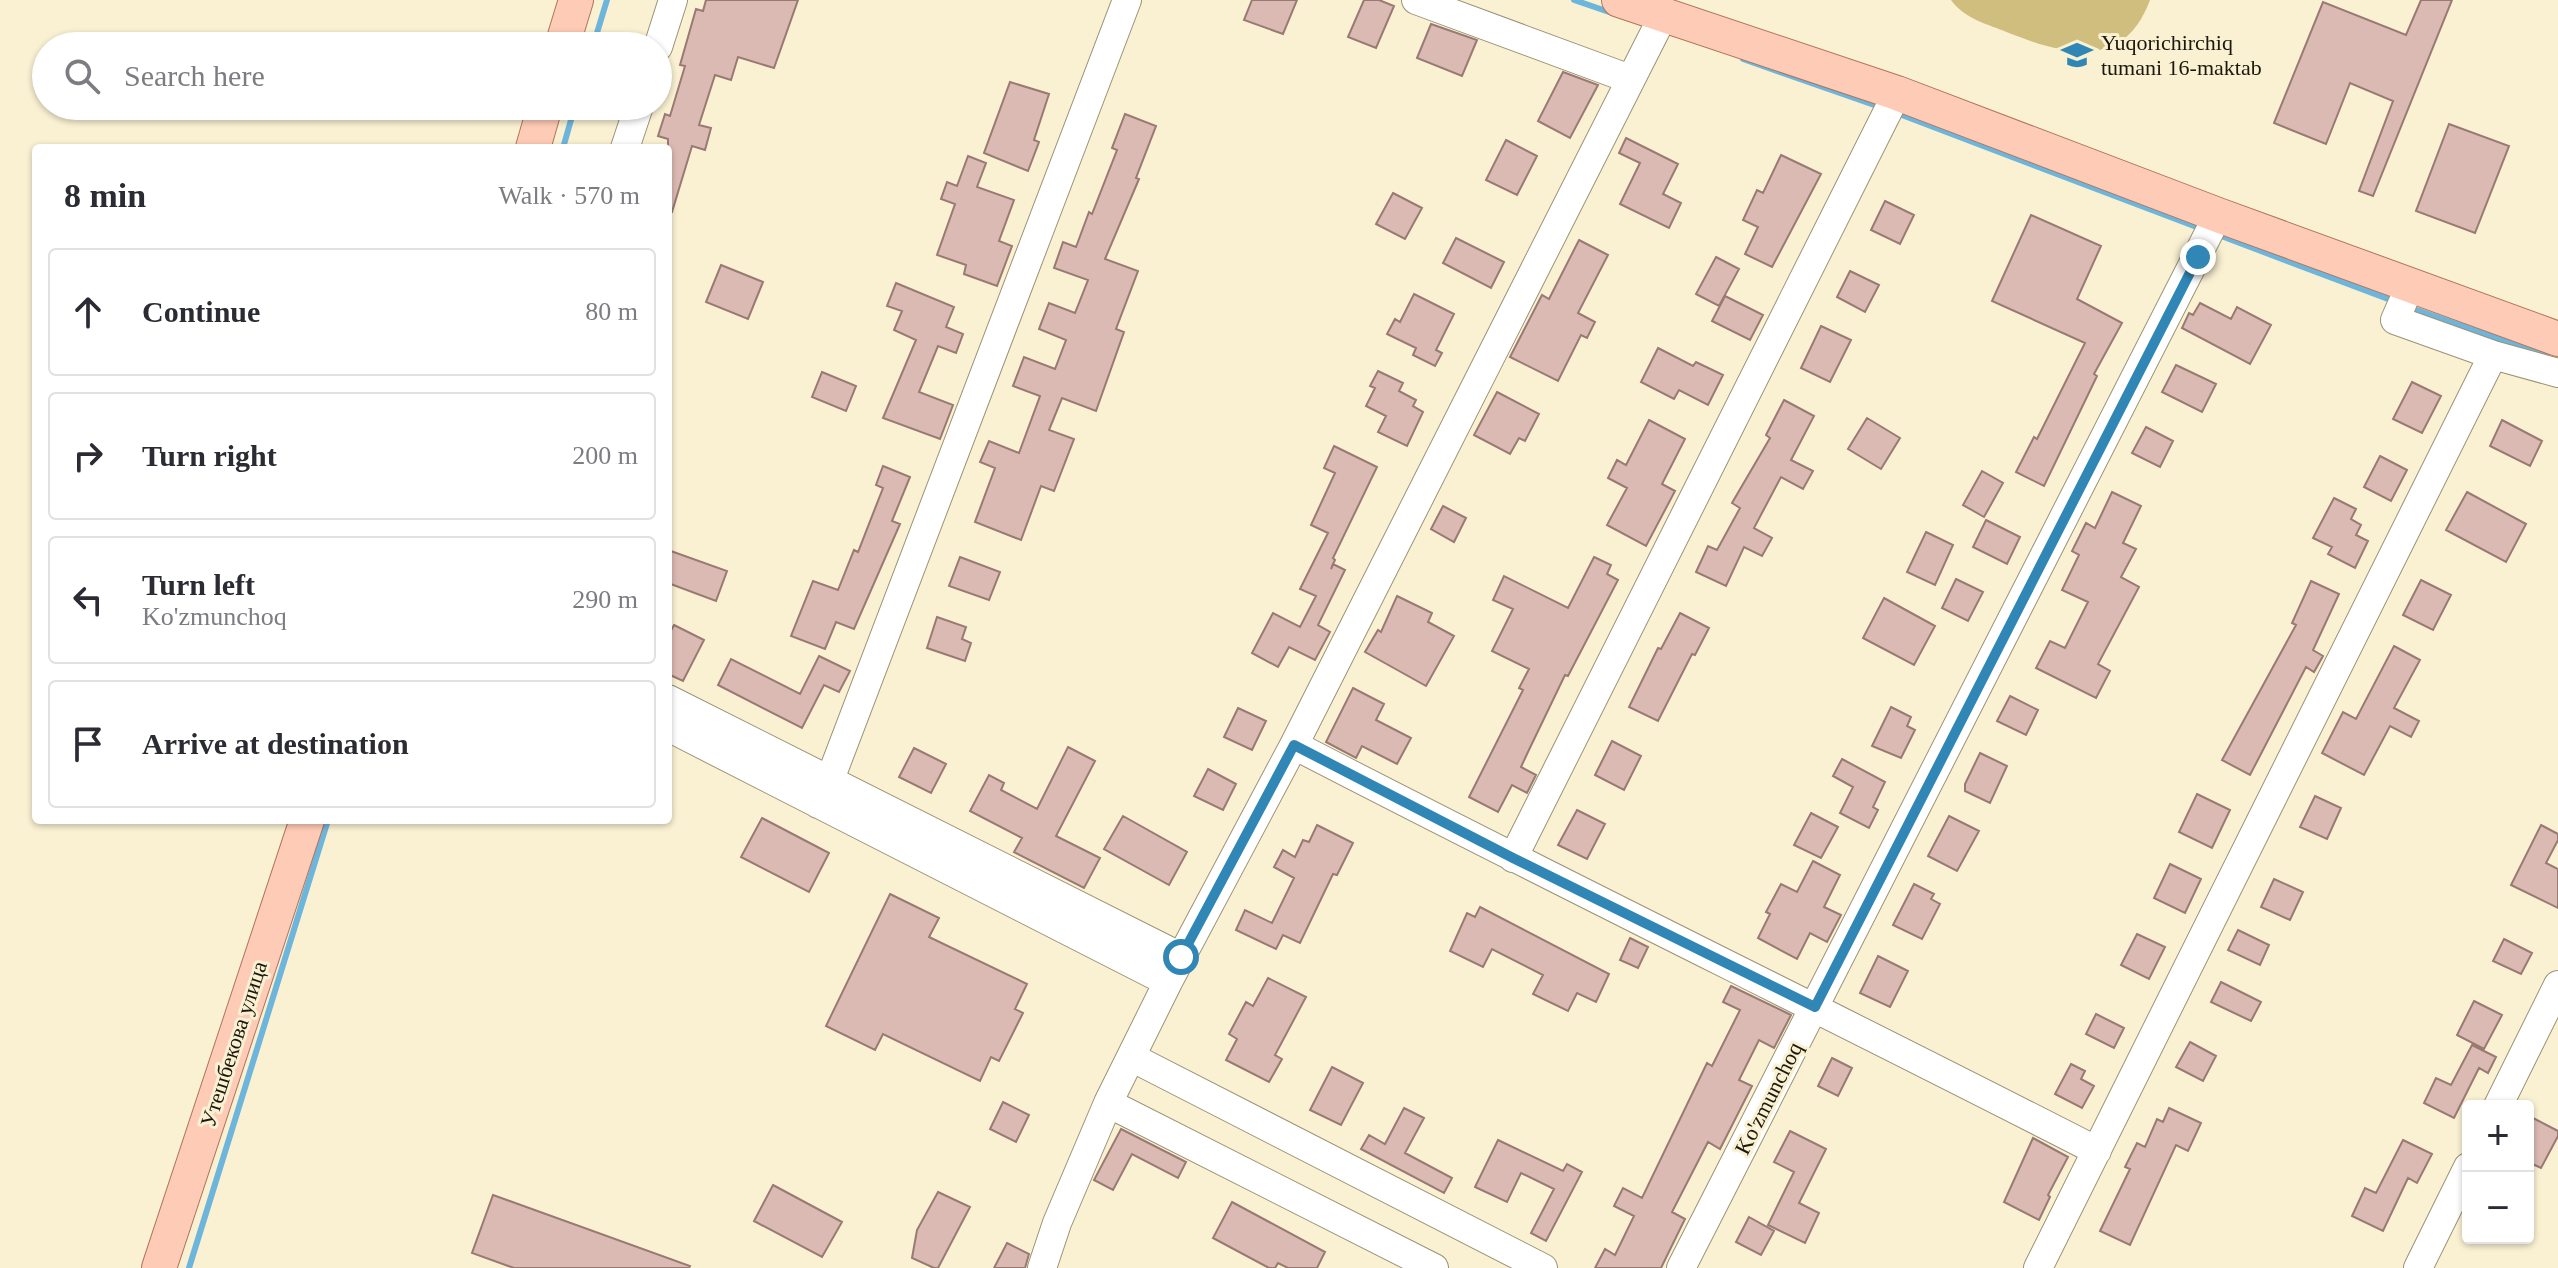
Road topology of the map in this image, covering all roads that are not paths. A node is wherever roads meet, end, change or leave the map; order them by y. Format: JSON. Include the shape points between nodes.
{"nodes":[{"id":1,"x":576,"y":0,"type":"edge"},
{"id":2,"x":673,"y":0,"type":"edge"},
{"id":3,"x":1127,"y":0,"type":"edge"},
{"id":4,"x":1416,"y":0,"type":"edge"},
{"id":5,"x":1619,"y":0,"type":"edge"},
{"id":6,"x":1657,"y":20,"type":"edge"},
{"id":7,"x":566,"y":32,"type":"edge"},
{"id":8,"x":663,"y":32,"type":"edge"},
{"id":9,"x":1630,"y":79,"type":"junction"},
{"id":10,"x":1889,"y":110,"type":"junction"},
{"id":11,"x":541,"y":120,"type":"edge"},
{"id":12,"x":634,"y":120,"type":"edge"},
{"id":13,"x":534,"y":144,"type":"edge"},
{"id":14,"x":626,"y":144,"type":"edge"},
{"id":15,"x":2213,"y":226,"type":"junction"},
{"id":16,"x":2409,"y":289,"type":"junction"},
{"id":17,"x":2558,"y":327,"type":"edge"},
{"id":18,"x":2558,"y":339,"type":"edge"},
{"id":19,"x":2493,"y":355,"type":"junction"},
{"id":20,"x":2558,"y":373,"type":"edge"},
{"id":21,"x":672,"y":701,"type":"edge"},
{"id":22,"x":672,"y":729,"type":"edge"},
{"id":23,"x":1294,"y":745,"type":"junction"},
{"id":24,"x":824,"y":793,"type":"junction"},
{"id":25,"x":306,"y":824,"type":"edge"},
{"id":26,"x":1513,"y":858,"type":"junction"},
{"id":27,"x":1174,"y":969,"type":"junction"},
{"id":28,"x":2558,"y":985,"type":"edge"},
{"id":29,"x":1815,"y":1007,"type":"junction"},
{"id":30,"x":1131,"y":1057,"type":"junction"},
{"id":31,"x":2501,"y":1100,"type":"edge"},
{"id":32,"x":1108,"y":1103,"type":"junction"},
{"id":33,"x":2097,"y":1151,"type":"junction"},
{"id":34,"x":2466,"y":1172,"type":"edge"},
{"id":35,"x":159,"y":1268,"type":"edge"},
{"id":36,"x":1042,"y":1268,"type":"edge"},
{"id":37,"x":1434,"y":1268,"type":"edge"},
{"id":38,"x":1543,"y":1268,"type":"edge"},
{"id":39,"x":1681,"y":1268,"type":"edge"},
{"id":40,"x":2038,"y":1268,"type":"edge"},
{"id":41,"x":2418,"y":1268,"type":"edge"}],
"edges":[{"from":1,"to":7,"type":"main road"},
{"from":2,"to":8,"type":"street"},
{"from":3,"to":24,"type":"street"},
{"from":4,"to":9,"type":"street"},
{"from":5,"to":6,"type":"main road"},
{"from":6,"to":9,"type":"street"},
{"from":6,"to":10,"type":"main road"},
{"from":6,"to":17,"type":"main road","via":[[1906,80]]},
{"from":9,"to":23,"type":"street"},
{"from":10,"to":15,"type":"main road"},
{"from":10,"to":26,"type":"street"},
{"from":11,"to":13,"type":"main road"},
{"from":12,"to":14,"type":"street"},
{"from":15,"to":16,"type":"main road"},
{"from":15,"to":29,"type":"street","name":"Ko'zmunchoq"},
{"from":16,"to":18,"type":"main road"},
{"from":16,"to":19,"type":"street","via":[[2395,320]]},
{"from":19,"to":20,"type":"street"},
{"from":19,"to":33,"type":"street"},
{"from":21,"to":24,"type":"street"},
{"from":22,"to":24,"type":"street"},
{"from":23,"to":26,"type":"street"},
{"from":23,"to":27,"type":"street"},
{"from":24,"to":27,"type":"street"},
{"from":25,"to":35,"type":"main road","name":"Утешбекова улица"},
{"from":26,"to":29,"type":"street"},
{"from":27,"to":30,"type":"street"},
{"from":28,"to":31,"type":"street"},
{"from":29,"to":33,"type":"street"},
{"from":29,"to":39,"type":"street","name":"Ko'zmunchoq"},
{"from":30,"to":32,"type":"street"},
{"from":30,"to":38,"type":"street"},
{"from":32,"to":36,"type":"street"},
{"from":32,"to":37,"type":"street"},
{"from":33,"to":40,"type":"street"},
{"from":34,"to":41,"type":"street"}]}
